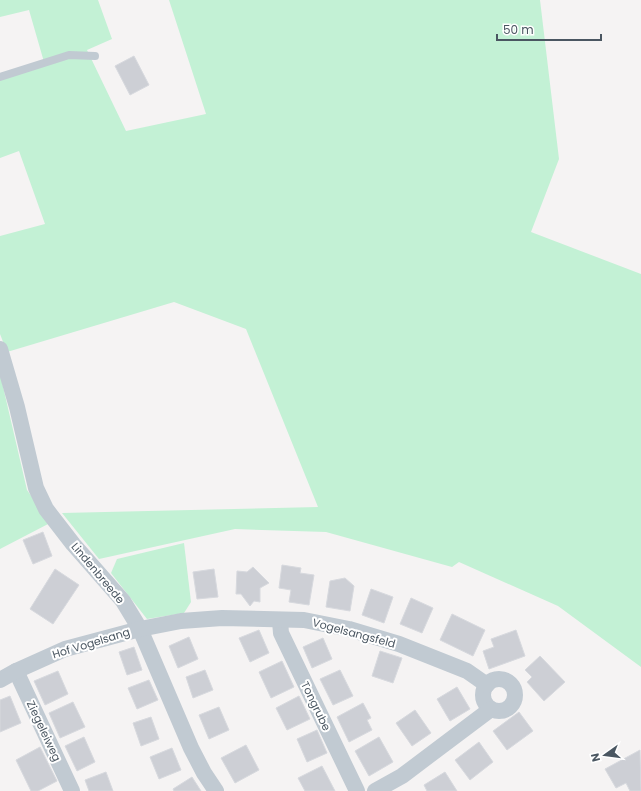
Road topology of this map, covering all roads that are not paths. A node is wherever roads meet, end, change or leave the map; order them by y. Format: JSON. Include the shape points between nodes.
{"nodes":[{"id":1,"x":95,"y":56,"type":"dead end"},
{"id":2,"x":0,"y":78,"type":"edge"},
{"id":3,"x":0,"y":350,"type":"edge"},
{"id":4,"x":280,"y":621,"type":"junction"},
{"id":5,"x":140,"y":629,"type":"junction"},
{"id":6,"x":16,"y":671,"type":"junction"},
{"id":7,"x":0,"y":680,"type":"edge"},
{"id":8,"x":487,"y":685,"type":"junction"},
{"id":9,"x":491,"y":709,"type":"junction"},
{"id":10,"x":72,"y":791,"type":"edge"},
{"id":11,"x":216,"y":791,"type":"edge"},
{"id":12,"x":357,"y":791,"type":"edge"},
{"id":13,"x":375,"y":791,"type":"edge"}],
"edges":[{"from":1,"to":2,"type":"lane","via":[[69,55]]},
{"from":3,"to":5,"type":"street","name":"Lindenbreede","via":[[18,407],[36,488],[46,509],[123,601]]},
{"from":4,"to":5,"type":"street","name":"Vogelsangsfeld","via":[[222,618],[188,620]]},
{"from":4,"to":8,"type":"street","name":"Vogelsangsfeld","via":[[304,620],[349,629],[399,644],[467,671]]},
{"from":4,"to":12,"type":"street","name":"Tongrube","via":[[281,633]]},
{"from":5,"to":6,"type":"street","name":"Hof Vogelsang","via":[[65,649]]},
{"from":5,"to":11,"type":"street","name":"Lindenbreede","via":[[191,748]]},
{"from":6,"to":7,"type":"street","name":"Hof Vogelsang"},
{"from":6,"to":10,"type":"street","name":"Ziegeleiweg"},
{"from":8,"to":9,"type":"street","via":[[484,700]]},
{"from":8,"to":9,"type":"street","via":[[496,680],[506,681],[514,688],[515,693],[510,707],[501,711]]},
{"from":9,"to":13,"type":"street","via":[[402,776]]}]}
